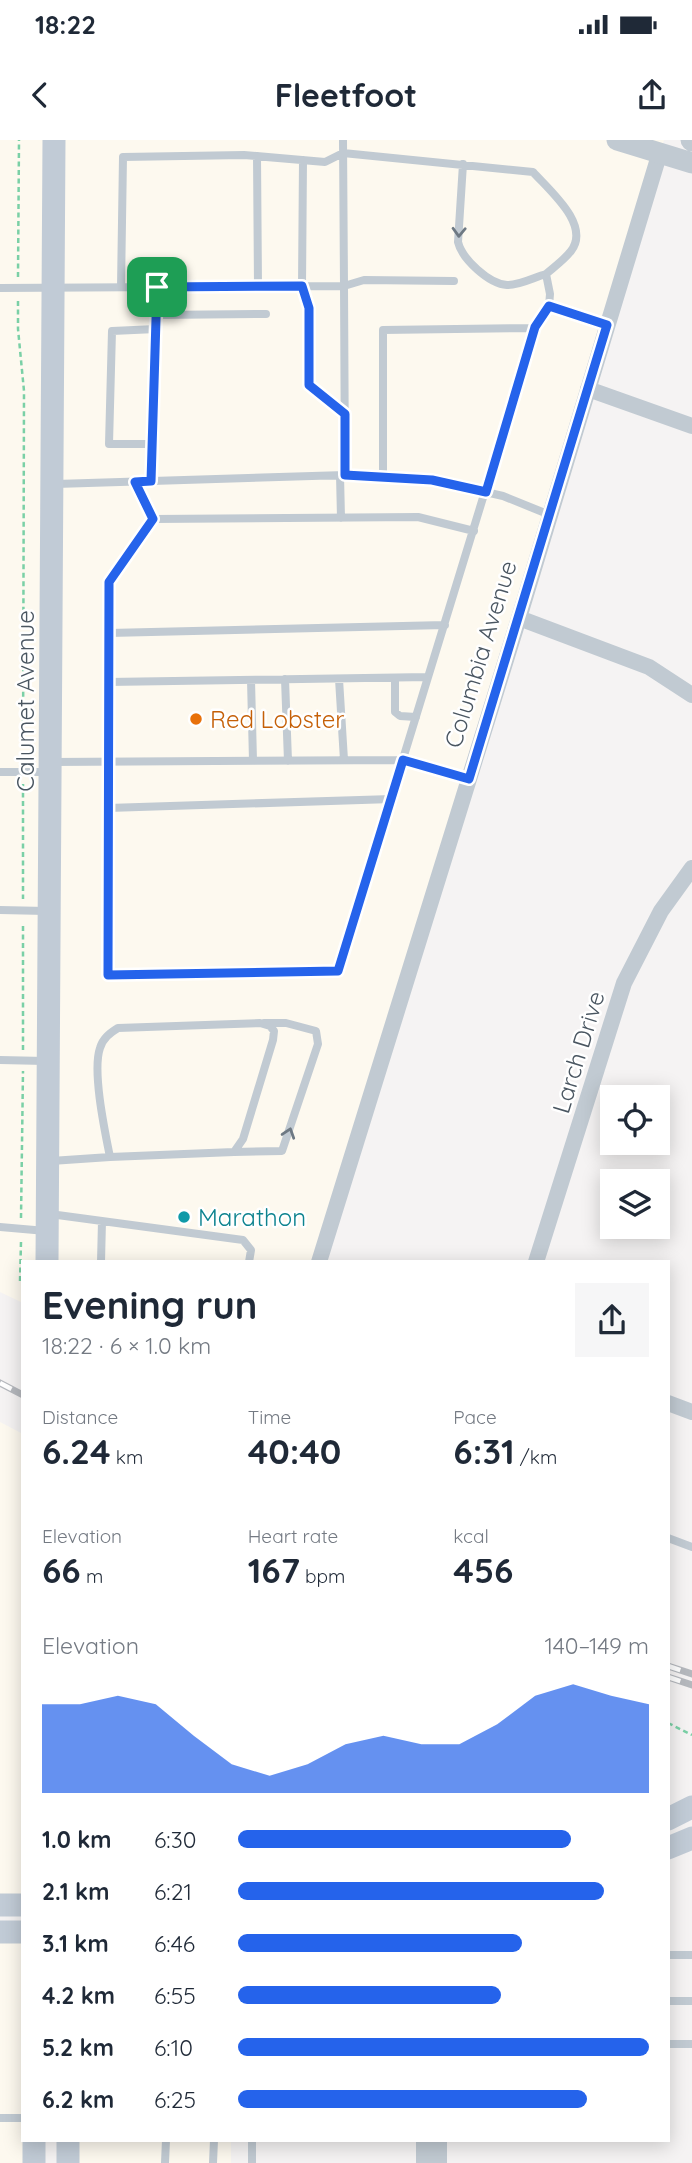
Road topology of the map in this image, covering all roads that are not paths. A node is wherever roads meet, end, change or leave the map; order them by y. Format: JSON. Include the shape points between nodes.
{"nodes":[{"id":1,"x":54,"y":140,"type":"edge"},
{"id":2,"x":343,"y":140,"type":"edge"},
{"id":3,"x":617,"y":140,"type":"edge"},
{"id":4,"x":662,"y":146,"type":"edge"},
{"id":5,"x":343,"y":153,"type":"junction"},
{"id":6,"x":257,"y":156,"type":"junction"},
{"id":7,"x":303,"y":160,"type":"junction"},
{"id":8,"x":692,"y":163,"type":"edge"},
{"id":9,"x":463,"y":164,"type":"junction"},
{"id":10,"x":546,"y":274,"type":"junction"},
{"id":11,"x":454,"y":281,"type":"dead end"},
{"id":12,"x":258,"y":286,"type":"junction"},
{"id":13,"x":302,"y":286,"type":"junction"},
{"id":14,"x":344,"y":286,"type":"junction"},
{"id":15,"x":121,"y":287,"type":"junction"},
{"id":16,"x":157,"y":287,"type":"junction"},
{"id":17,"x":0,"y":288,"type":"edge"},
{"id":18,"x":54,"y":288,"type":"junction"},
{"id":19,"x":549,"y":306,"type":"junction"},
{"id":20,"x":265,"y":314,"type":"dead end"},
{"id":21,"x":156,"y":315,"type":"junction"},
{"id":22,"x":607,"y":325,"type":"junction"},
{"id":23,"x":535,"y":327,"type":"junction"},
{"id":24,"x":156,"y":329,"type":"junction"},
{"id":25,"x":588,"y":389,"type":"junction"},
{"id":26,"x":345,"y":414,"type":"junction"},
{"id":27,"x":692,"y":426,"type":"edge"},
{"id":28,"x":152,"y":444,"type":"junction"},
{"id":29,"x":343,"y":475,"type":"junction"},
{"id":30,"x":383,"y":478,"type":"junction"},
{"id":31,"x":151,"y":481,"type":"junction"},
{"id":32,"x":135,"y":482,"type":"junction"},
{"id":33,"x":53,"y":484,"type":"junction"},
{"id":34,"x":486,"y":492,"type":"junction"},
{"id":35,"x":550,"y":515,"type":"junction"},
{"id":36,"x":341,"y":518,"type":"junction"},
{"id":37,"x":153,"y":519,"type":"junction"},
{"id":38,"x":474,"y":531,"type":"junction"},
{"id":39,"x":519,"y":618,"type":"junction"},
{"id":40,"x":444,"y":625,"type":"junction"},
{"id":41,"x":109,"y":633,"type":"junction"},
{"id":42,"x":428,"y":677,"type":"junction"},
{"id":43,"x":339,"y":678,"type":"junction"},
{"id":44,"x":395,"y":678,"type":"junction"},
{"id":45,"x":285,"y":679,"type":"junction"},
{"id":46,"x":251,"y":680,"type":"junction"},
{"id":47,"x":108,"y":682,"type":"junction"},
{"id":48,"x":692,"y":695,"type":"edge"},
{"id":49,"x":416,"y":717,"type":"junction"},
{"id":50,"x":344,"y":760,"type":"junction"},
{"id":51,"x":403,"y":760,"type":"junction"},
{"id":52,"x":253,"y":761,"type":"junction"},
{"id":53,"x":288,"y":761,"type":"junction"},
{"id":54,"x":108,"y":762,"type":"junction"},
{"id":55,"x":51,"y":767,"type":"junction"},
{"id":56,"x":0,"y":772,"type":"edge"},
{"id":57,"x":469,"y":779,"type":"junction"},
{"id":58,"x":392,"y":799,"type":"junction"},
{"id":59,"x":108,"y":808,"type":"junction"},
{"id":60,"x":692,"y":868,"type":"edge"},
{"id":61,"x":0,"y":910,"type":"edge"},
{"id":62,"x":49,"y":911,"type":"junction"},
{"id":63,"x":260,"y":1023,"type":"junction"},
{"id":64,"x":0,"y":1060,"type":"edge"},
{"id":65,"x":48,"y":1061,"type":"junction"},
{"id":66,"x":234,"y":1153,"type":"junction"},
{"id":67,"x":110,"y":1157,"type":"junction"},
{"id":68,"x":48,"y":1161,"type":"junction"},
{"id":69,"x":102,"y":1221,"type":"junction"},
{"id":70,"x":47,"y":1222,"type":"junction"},
{"id":71,"x":0,"y":1227,"type":"edge"},
{"id":72,"x":47,"y":1260,"type":"edge"},
{"id":73,"x":101,"y":1260,"type":"edge"},
{"id":74,"x":249,"y":1260,"type":"edge"},
{"id":75,"x":319,"y":1260,"type":"edge"},
{"id":76,"x":537,"y":1260,"type":"edge"},
{"id":77,"x":670,"y":1405,"type":"edge"},
{"id":78,"x":692,"y":1412,"type":"edge"},
{"id":79,"x":670,"y":1539,"type":"edge"},
{"id":80,"x":692,"y":1547,"type":"edge"},
{"id":81,"x":692,"y":1807,"type":"edge"},
{"id":82,"x":670,"y":1818,"type":"edge"},
{"id":83,"x":692,"y":1838,"type":"edge"},
{"id":84,"x":670,"y":1848,"type":"edge"},
{"id":85,"x":0,"y":1905,"type":"edge"},
{"id":86,"x":21,"y":1905,"type":"edge"},
{"id":87,"x":0,"y":1932,"type":"edge"},
{"id":88,"x":21,"y":1932,"type":"edge"},
{"id":89,"x":670,"y":1955,"type":"edge"},
{"id":90,"x":692,"y":1955,"type":"edge"},
{"id":91,"x":670,"y":2001,"type":"edge"},
{"id":92,"x":692,"y":2001,"type":"edge"},
{"id":93,"x":670,"y":2043,"type":"edge"},
{"id":94,"x":692,"y":2044,"type":"edge"},
{"id":95,"x":0,"y":2118,"type":"edge"},
{"id":96,"x":21,"y":2118,"type":"edge"},
{"id":97,"x":34,"y":2142,"type":"edge"},
{"id":98,"x":68,"y":2142,"type":"edge"},
{"id":99,"x":166,"y":2142,"type":"edge"},
{"id":100,"x":214,"y":2142,"type":"edge"},
{"id":101,"x":252,"y":2142,"type":"edge"},
{"id":102,"x":424,"y":2142,"type":"edge"},
{"id":103,"x":439,"y":2142,"type":"edge"},
{"id":104,"x":34,"y":2163,"type":"edge"},
{"id":105,"x":68,"y":2163,"type":"edge"},
{"id":106,"x":165,"y":2163,"type":"edge"},
{"id":107,"x":213,"y":2163,"type":"edge"},
{"id":108,"x":252,"y":2163,"type":"edge"},
{"id":109,"x":424,"y":2163,"type":"edge"},
{"id":110,"x":439,"y":2163,"type":"edge"}],
"edges":[{"from":1,"to":18,"type":"main road","name":"Calumet Avenue"},
{"from":2,"to":5,"type":"lane"},
{"from":3,"to":4,"type":"street"},
{"from":4,"to":8,"type":"street"},
{"from":4,"to":22,"type":"street","name":"Columbia Avenue"},
{"from":5,"to":7,"type":"lane","via":[[325,162]]},
{"from":5,"to":9,"type":"lane"},
{"from":5,"to":14,"type":"lane"},
{"from":6,"to":7,"type":"lane"},
{"from":6,"to":12,"type":"lane"},
{"from":6,"to":15,"type":"lane","via":[[123,157]]},
{"from":7,"to":13,"type":"lane"},
{"from":9,"to":10,"type":"lane","one_way":true,"via":[[460,251],[491,280],[509,286]]},
{"from":9,"to":10,"type":"lane","via":[[533,172],[576,221],[572,250]]},
{"from":10,"to":19,"type":"lane"},
{"from":11,"to":14,"type":"lane","via":[[364,280]]},
{"from":12,"to":13,"type":"lane"},
{"from":12,"to":16,"type":"lane"},
{"from":13,"to":14,"type":"lane"},
{"from":13,"to":26,"type":"lane","via":[[309,308],[309,385]]},
{"from":14,"to":26,"type":"lane"},
{"from":15,"to":16,"type":"lane"},
{"from":15,"to":18,"type":"lane"},
{"from":16,"to":21,"type":"lane"},
{"from":17,"to":18,"type":"lane"},
{"from":18,"to":33,"type":"main road","name":"Calumet Avenue"},
{"from":19,"to":22,"type":"lane"},
{"from":19,"to":23,"type":"lane"},
{"from":20,"to":21,"type":"lane"},
{"from":21,"to":24,"type":"lane"},
{"from":22,"to":25,"type":"street","name":"Columbia Avenue"},
{"from":23,"to":30,"type":"lane","via":[[383,330]]},
{"from":23,"to":34,"type":"lane"},
{"from":24,"to":28,"type":"lane"},
{"from":24,"to":28,"type":"lane","via":[[112,331],[109,444]]},
{"from":25,"to":27,"type":"street"},
{"from":25,"to":35,"type":"street","name":"Columbia Avenue"},
{"from":26,"to":29,"type":"lane"},
{"from":28,"to":31,"type":"lane"},
{"from":29,"to":30,"type":"lane"},
{"from":29,"to":31,"type":"lane"},
{"from":29,"to":36,"type":"lane"},
{"from":30,"to":34,"type":"lane","via":[[432,480]]},
{"from":31,"to":32,"type":"lane"},
{"from":32,"to":33,"type":"lane"},
{"from":32,"to":37,"type":"lane"},
{"from":33,"to":55,"type":"main road","name":"Calumet Avenue"},
{"from":34,"to":35,"type":"lane"},
{"from":34,"to":38,"type":"lane"},
{"from":35,"to":39,"type":"street","name":"Columbia Avenue"},
{"from":36,"to":37,"type":"lane"},
{"from":36,"to":38,"type":"lane","via":[[418,517]]},
{"from":37,"to":41,"type":"lane","via":[[109,582]]},
{"from":38,"to":40,"type":"lane"},
{"from":39,"to":48,"type":"street","via":[[649,667]]},
{"from":39,"to":57,"type":"street","name":"Columbia Avenue"},
{"from":40,"to":41,"type":"lane"},
{"from":40,"to":42,"type":"lane"},
{"from":41,"to":47,"type":"lane"},
{"from":42,"to":44,"type":"lane"},
{"from":42,"to":49,"type":"lane"},
{"from":43,"to":44,"type":"lane"},
{"from":43,"to":45,"type":"lane"},
{"from":43,"to":50,"type":"lane"},
{"from":44,"to":49,"type":"lane","via":[[395,712]]},
{"from":45,"to":46,"type":"lane"},
{"from":45,"to":53,"type":"lane"},
{"from":46,"to":47,"type":"lane"},
{"from":46,"to":52,"type":"lane"},
{"from":47,"to":54,"type":"lane"},
{"from":49,"to":51,"type":"lane"},
{"from":50,"to":51,"type":"lane"},
{"from":50,"to":53,"type":"lane"},
{"from":51,"to":57,"type":"lane"},
{"from":51,"to":58,"type":"lane"},
{"from":52,"to":53,"type":"lane"},
{"from":52,"to":54,"type":"lane"},
{"from":54,"to":55,"type":"lane"},
{"from":54,"to":59,"type":"lane"},
{"from":55,"to":56,"type":"lane"},
{"from":55,"to":62,"type":"main road","name":"Calumet Avenue"},
{"from":57,"to":75,"type":"street","name":"Columbia Avenue"},
{"from":58,"to":59,"type":"lane"},
{"from":58,"to":59,"type":"lane","via":[[338,971],[108,975]]},
{"from":60,"to":76,"type":"street","name":"Larch Drive","via":[[661,911],[624,983]]},
{"from":61,"to":62,"type":"lane"},
{"from":62,"to":65,"type":"main road","name":"Calumet Avenue"},
{"from":63,"to":66,"type":"lane","via":[[274,1031],[273,1040],[243,1139]]},
{"from":66,"to":63,"type":"lane","one_way":true,"via":[[282,1152],[318,1044],[316,1031],[286,1023]]},
{"from":63,"to":67,"type":"lane","via":[[118,1028],[107,1035],[98,1057]]},
{"from":64,"to":65,"type":"lane"},
{"from":65,"to":68,"type":"main road","name":"Calumet Avenue"},
{"from":66,"to":67,"type":"lane"},
{"from":67,"to":68,"type":"lane"},
{"from":68,"to":70,"type":"main road","name":"Calumet Avenue"},
{"from":69,"to":70,"type":"lane"},
{"from":69,"to":73,"type":"lane"},
{"from":69,"to":74,"type":"lane","via":[[243,1240],[251,1250]]},
{"from":70,"to":71,"type":"lane"},
{"from":70,"to":72,"type":"main road","name":"Calumet Avenue"},
{"from":77,"to":78,"type":"street"},
{"from":79,"to":80,"type":"lane"},
{"from":81,"to":82,"type":"main road"},
{"from":83,"to":84,"type":"main road"},
{"from":85,"to":86,"type":"main road"},
{"from":87,"to":88,"type":"main road"},
{"from":89,"to":90,"type":"lane"},
{"from":91,"to":92,"type":"lane"},
{"from":93,"to":94,"type":"lane"},
{"from":95,"to":96,"type":"lane"},
{"from":97,"to":104,"type":"main road"},
{"from":98,"to":105,"type":"main road"},
{"from":99,"to":106,"type":"lane"},
{"from":100,"to":107,"type":"lane"},
{"from":101,"to":108,"type":"lane"},
{"from":102,"to":109,"type":"street"},
{"from":103,"to":110,"type":"street"}]}
